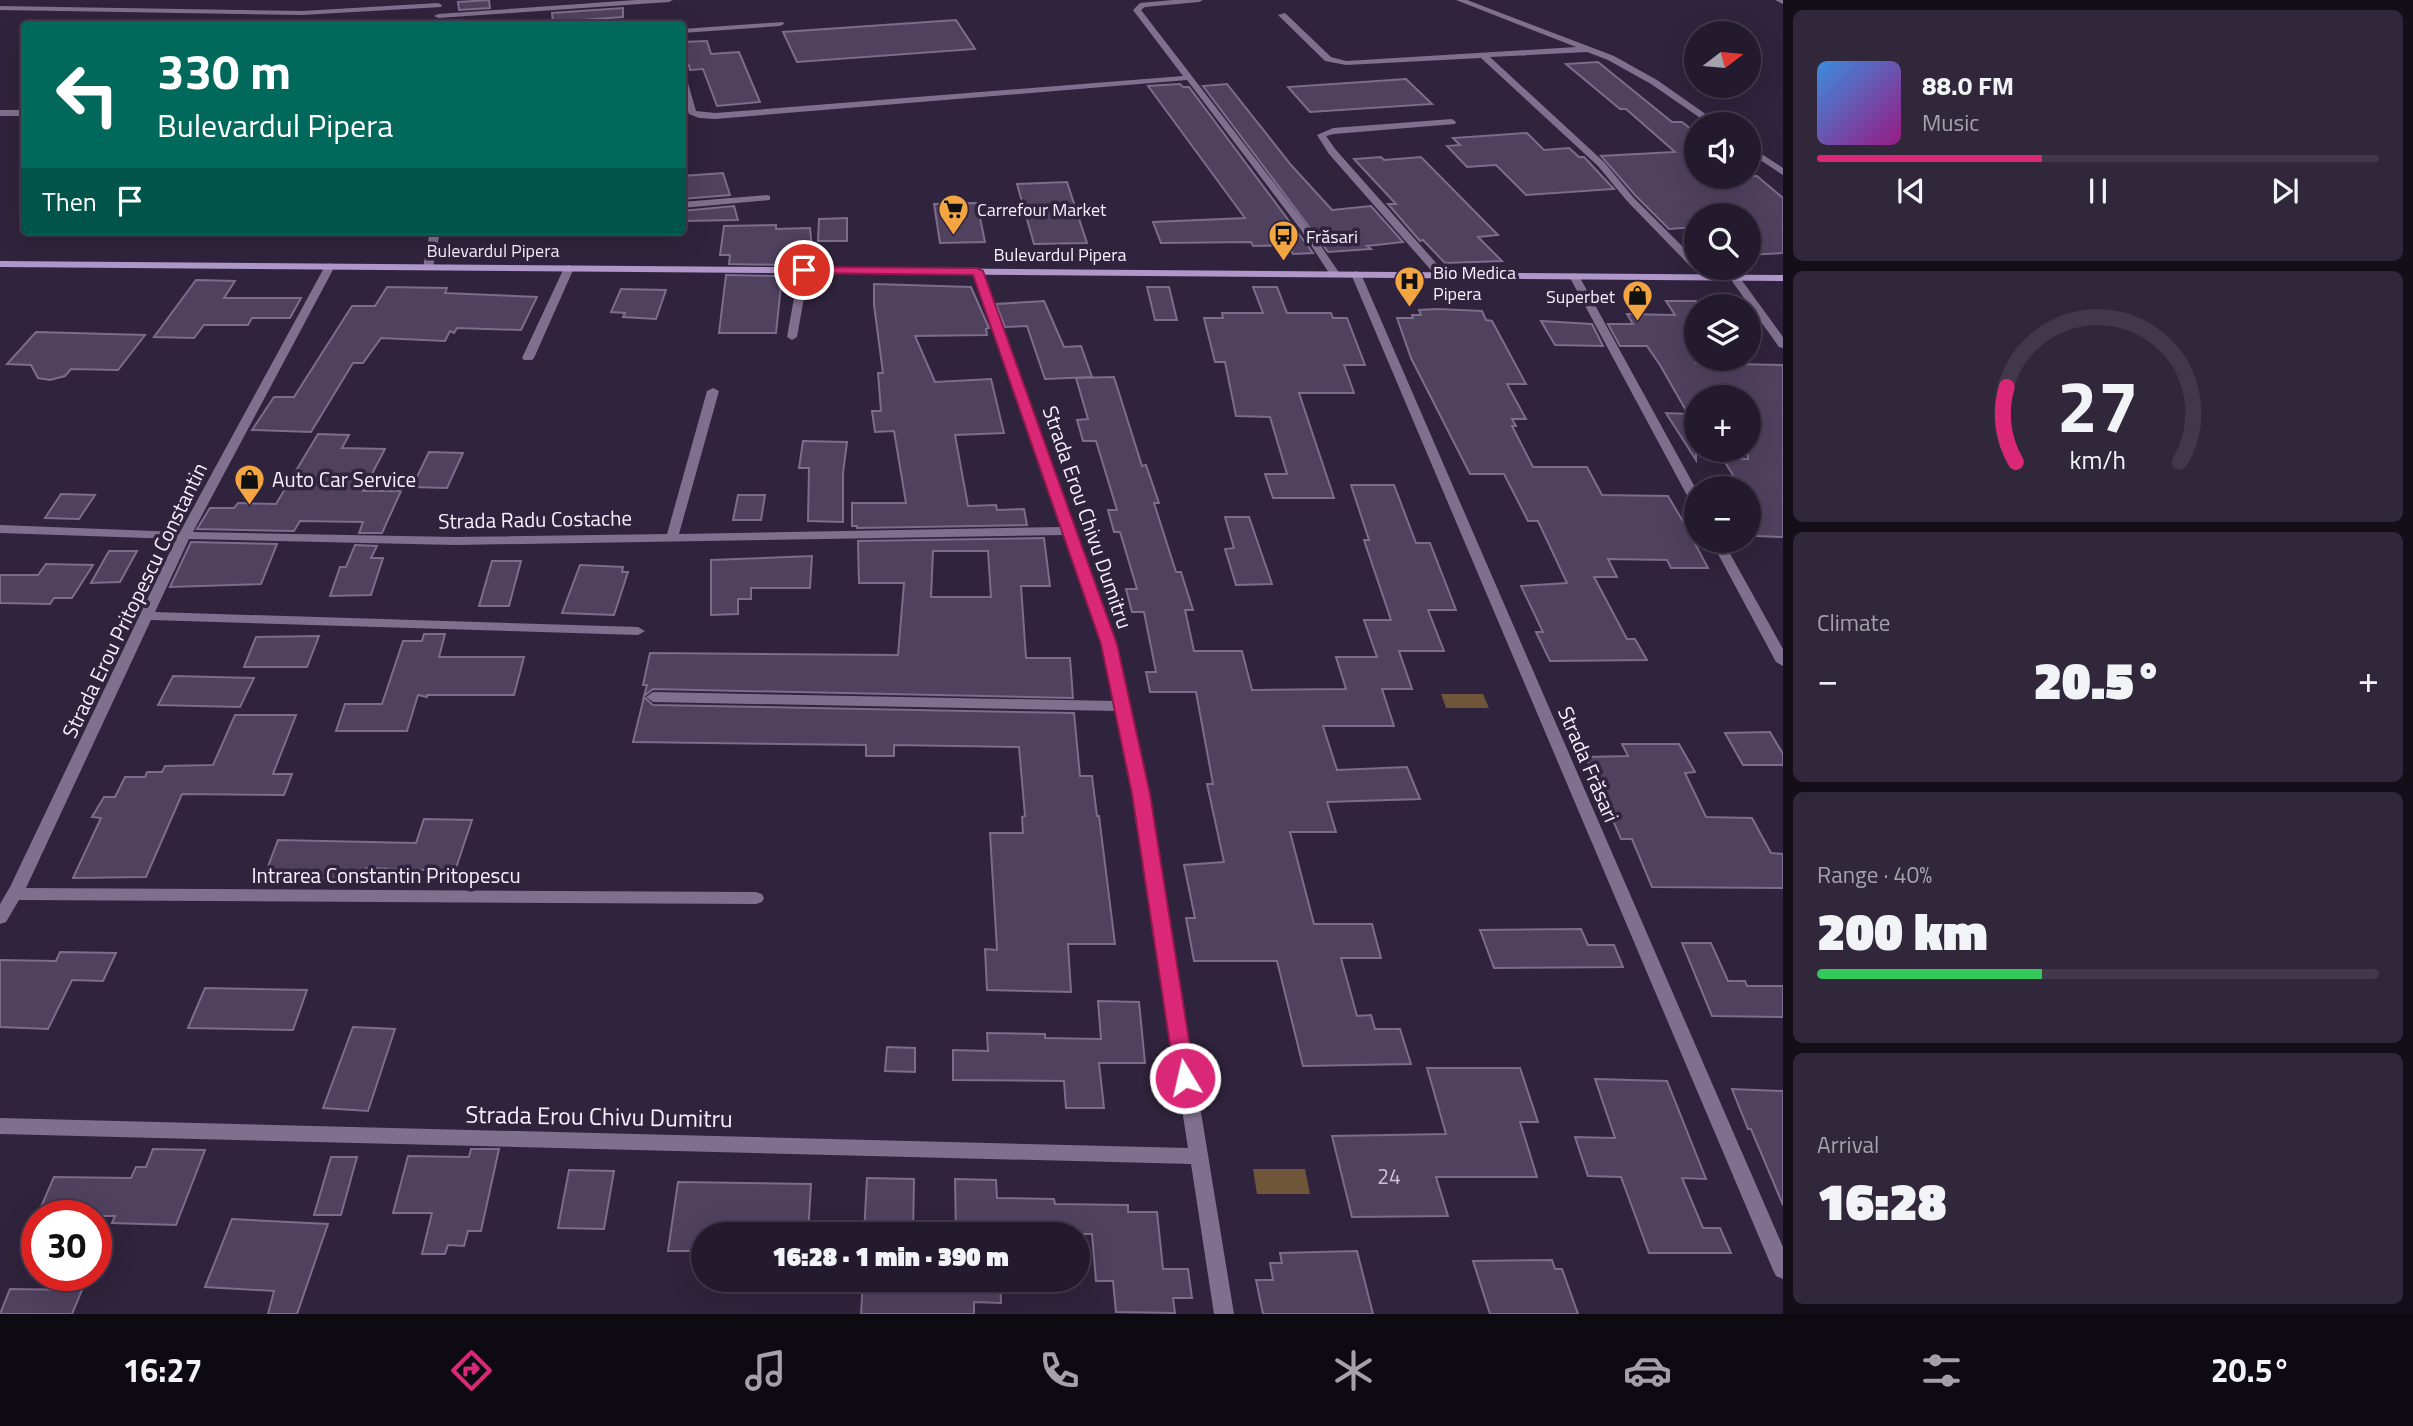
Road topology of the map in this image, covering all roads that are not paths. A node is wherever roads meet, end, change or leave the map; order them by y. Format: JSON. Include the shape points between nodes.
{"nodes":[{"id":1,"x":40,"y":0,"type":"edge"},
{"id":2,"x":669,"y":0,"type":"edge"},
{"id":3,"x":1199,"y":0,"type":"edge"},
{"id":4,"x":1460,"y":0,"type":"edge"},
{"id":5,"x":438,"y":3,"type":"edge"},
{"id":6,"x":0,"y":8,"type":"edge"},
{"id":7,"x":32,"y":9,"type":"junction"},
{"id":8,"x":1282,"y":15,"type":"dead end"},
{"id":9,"x":438,"y":20,"type":"edge"},
{"id":10,"x":780,"y":24,"type":"dead end"},
{"id":11,"x":686,"y":31,"type":"edge"},
{"id":12,"x":1591,"y":48,"type":"junction"},
{"id":13,"x":1483,"y":55,"type":"junction"},
{"id":14,"x":1186,"y":78,"type":"junction"},
{"id":15,"x":686,"y":90,"type":"edge"},
{"id":16,"x":1696,"y":112,"type":"edge"},
{"id":17,"x":0,"y":113,"type":"edge"},
{"id":18,"x":21,"y":113,"type":"edge"},
{"id":19,"x":1452,"y":122,"type":"dead end"},
{"id":20,"x":1761,"y":157,"type":"edge"},
{"id":21,"x":1783,"y":172,"type":"edge"},
{"id":22,"x":767,"y":198,"type":"dead end"},
{"id":23,"x":686,"y":205,"type":"edge"},
{"id":24,"x":434,"y":235,"type":"edge"},
{"id":25,"x":1684,"y":255,"type":"edge"},
{"id":26,"x":0,"y":264,"type":"edge"},
{"id":27,"x":330,"y":267,"type":"junction"},
{"id":28,"x":428,"y":267,"type":"junction"},
{"id":29,"x":569,"y":268,"type":"junction"},
{"id":30,"x":804,"y":270,"type":"junction"},
{"id":31,"x":977,"y":271,"type":"junction"},
{"id":32,"x":1684,"y":271,"type":"edge"},
{"id":33,"x":1335,"y":274,"type":"junction"},
{"id":34,"x":1356,"y":274,"type":"junction"},
{"id":35,"x":1441,"y":275,"type":"junction"},
{"id":36,"x":1574,"y":276,"type":"junction"},
{"id":37,"x":1761,"y":278,"type":"edge"},
{"id":38,"x":1783,"y":278,"type":"edge"},
{"id":39,"x":1736,"y":280,"type":"edge"},
{"id":40,"x":792,"y":337,"type":"dead end"},
{"id":41,"x":1783,"y":345,"type":"edge"},
{"id":42,"x":528,"y":358,"type":"dead end"},
{"id":43,"x":713,"y":391,"type":"dead end"},
{"id":44,"x":1684,"y":479,"type":"edge"},
{"id":45,"x":0,"y":528,"type":"edge"},
{"id":46,"x":1070,"y":531,"type":"junction"},
{"id":47,"x":184,"y":536,"type":"junction"},
{"id":48,"x":672,"y":537,"type":"junction"},
{"id":49,"x":1724,"y":553,"type":"edge"},
{"id":50,"x":147,"y":616,"type":"junction"},
{"id":51,"x":638,"y":631,"type":"dead end"},
{"id":52,"x":1783,"y":662,"type":"edge"},
{"id":53,"x":653,"y":696,"type":"dead end"},
{"id":54,"x":1122,"y":706,"type":"junction"},
{"id":55,"x":11,"y":890,"type":"edge"},
{"id":56,"x":756,"y":898,"type":"dead end"},
{"id":57,"x":0,"y":918,"type":"edge"},
{"id":58,"x":0,"y":1126,"type":"edge"},
{"id":59,"x":1197,"y":1156,"type":"junction"},
{"id":60,"x":1783,"y":1270,"type":"edge"},
{"id":61,"x":1224,"y":1314,"type":"edge"}],
"edges":[{"from":1,"to":7,"type":"street"},
{"from":2,"to":9,"type":"street"},
{"from":3,"to":14,"type":"street","via":[[1143,5],[1137,10]]},
{"from":4,"to":12,"type":"street"},
{"from":5,"to":7,"type":"street","via":[[302,13]]},
{"from":5,"to":9,"type":"street"},
{"from":6,"to":7,"type":"street"},
{"from":8,"to":13,"type":"street","via":[[1336,62]]},
{"from":10,"to":11,"type":"street"},
{"from":12,"to":13,"type":"street"},
{"from":12,"to":16,"type":"street"},
{"from":13,"to":25,"type":"street","via":[[1601,164]]},
{"from":14,"to":15,"type":"street","via":[[705,116],[692,112]]},
{"from":14,"to":33,"type":"street"},
{"from":17,"to":18,"type":"street"},
{"from":19,"to":35,"type":"street","via":[[1321,135]]},
{"from":20,"to":21,"type":"street"},
{"from":22,"to":23,"type":"street"},
{"from":24,"to":28,"type":"street"},
{"from":26,"to":27,"type":"main road","name":"Bulevardul Pipera"},
{"from":27,"to":28,"type":"main road","name":"Bulevardul Pipera"},
{"from":27,"to":47,"type":"street","name":"Strada Erou Pritopescu Constantin"},
{"from":28,"to":29,"type":"main road","name":"Bulevardul Pipera"},
{"from":29,"to":30,"type":"main road","name":"Bulevardul Pipera"},
{"from":29,"to":42,"type":"street"},
{"from":30,"to":31,"type":"main road","name":"Bulevardul Pipera"},
{"from":30,"to":40,"type":"street"},
{"from":31,"to":33,"type":"main road","name":"Bulevardul Pipera"},
{"from":31,"to":46,"type":"street","name":"Strada Erou Chivu Dumitru"},
{"from":32,"to":36,"type":"main road","name":"Bulevardul Pipera"},
{"from":33,"to":34,"type":"main road","name":"Bulevardul Pipera"},
{"from":34,"to":35,"type":"main road","name":"Bulevardul Pipera"},
{"from":34,"to":60,"type":"street","name":"Strada Frăsari"},
{"from":35,"to":36,"type":"main road","name":"Bulevardul Pipera"},
{"from":36,"to":44,"type":"street"},
{"from":37,"to":38,"type":"main road","name":"Bulevardul Pipera"},
{"from":39,"to":41,"type":"street"},
{"from":43,"to":48,"type":"street"},
{"from":45,"to":47,"type":"street","name":"Strada Radu Costache"},
{"from":46,"to":48,"type":"street","name":"Strada Radu Costache"},
{"from":46,"to":54,"type":"street","name":"Strada Erou Chivu Dumitru","via":[[1109,644]]},
{"from":47,"to":48,"type":"street","name":"Strada Radu Costache","via":[[456,541]]},
{"from":47,"to":50,"type":"street","name":"Strada Erou Pritopescu Constantin"},
{"from":49,"to":52,"type":"street"},
{"from":50,"to":51,"type":"street"},
{"from":50,"to":55,"type":"street","name":"Strada Erou Pritopescu Constantin"},
{"from":53,"to":54,"type":"street"},
{"from":54,"to":59,"type":"street","name":"Strada Erou Chivu Dumitru","via":[[1141,794]]},
{"from":55,"to":56,"type":"street","name":"Intrarea Constantin Pritopescu"},
{"from":55,"to":57,"type":"street","name":"Strada Erou Pritopescu Constantin"},
{"from":58,"to":59,"type":"street","name":"Strada Erou Chivu Dumitru"},
{"from":59,"to":61,"type":"street","name":"Strada Erou Chivu Dumitru"}]}
